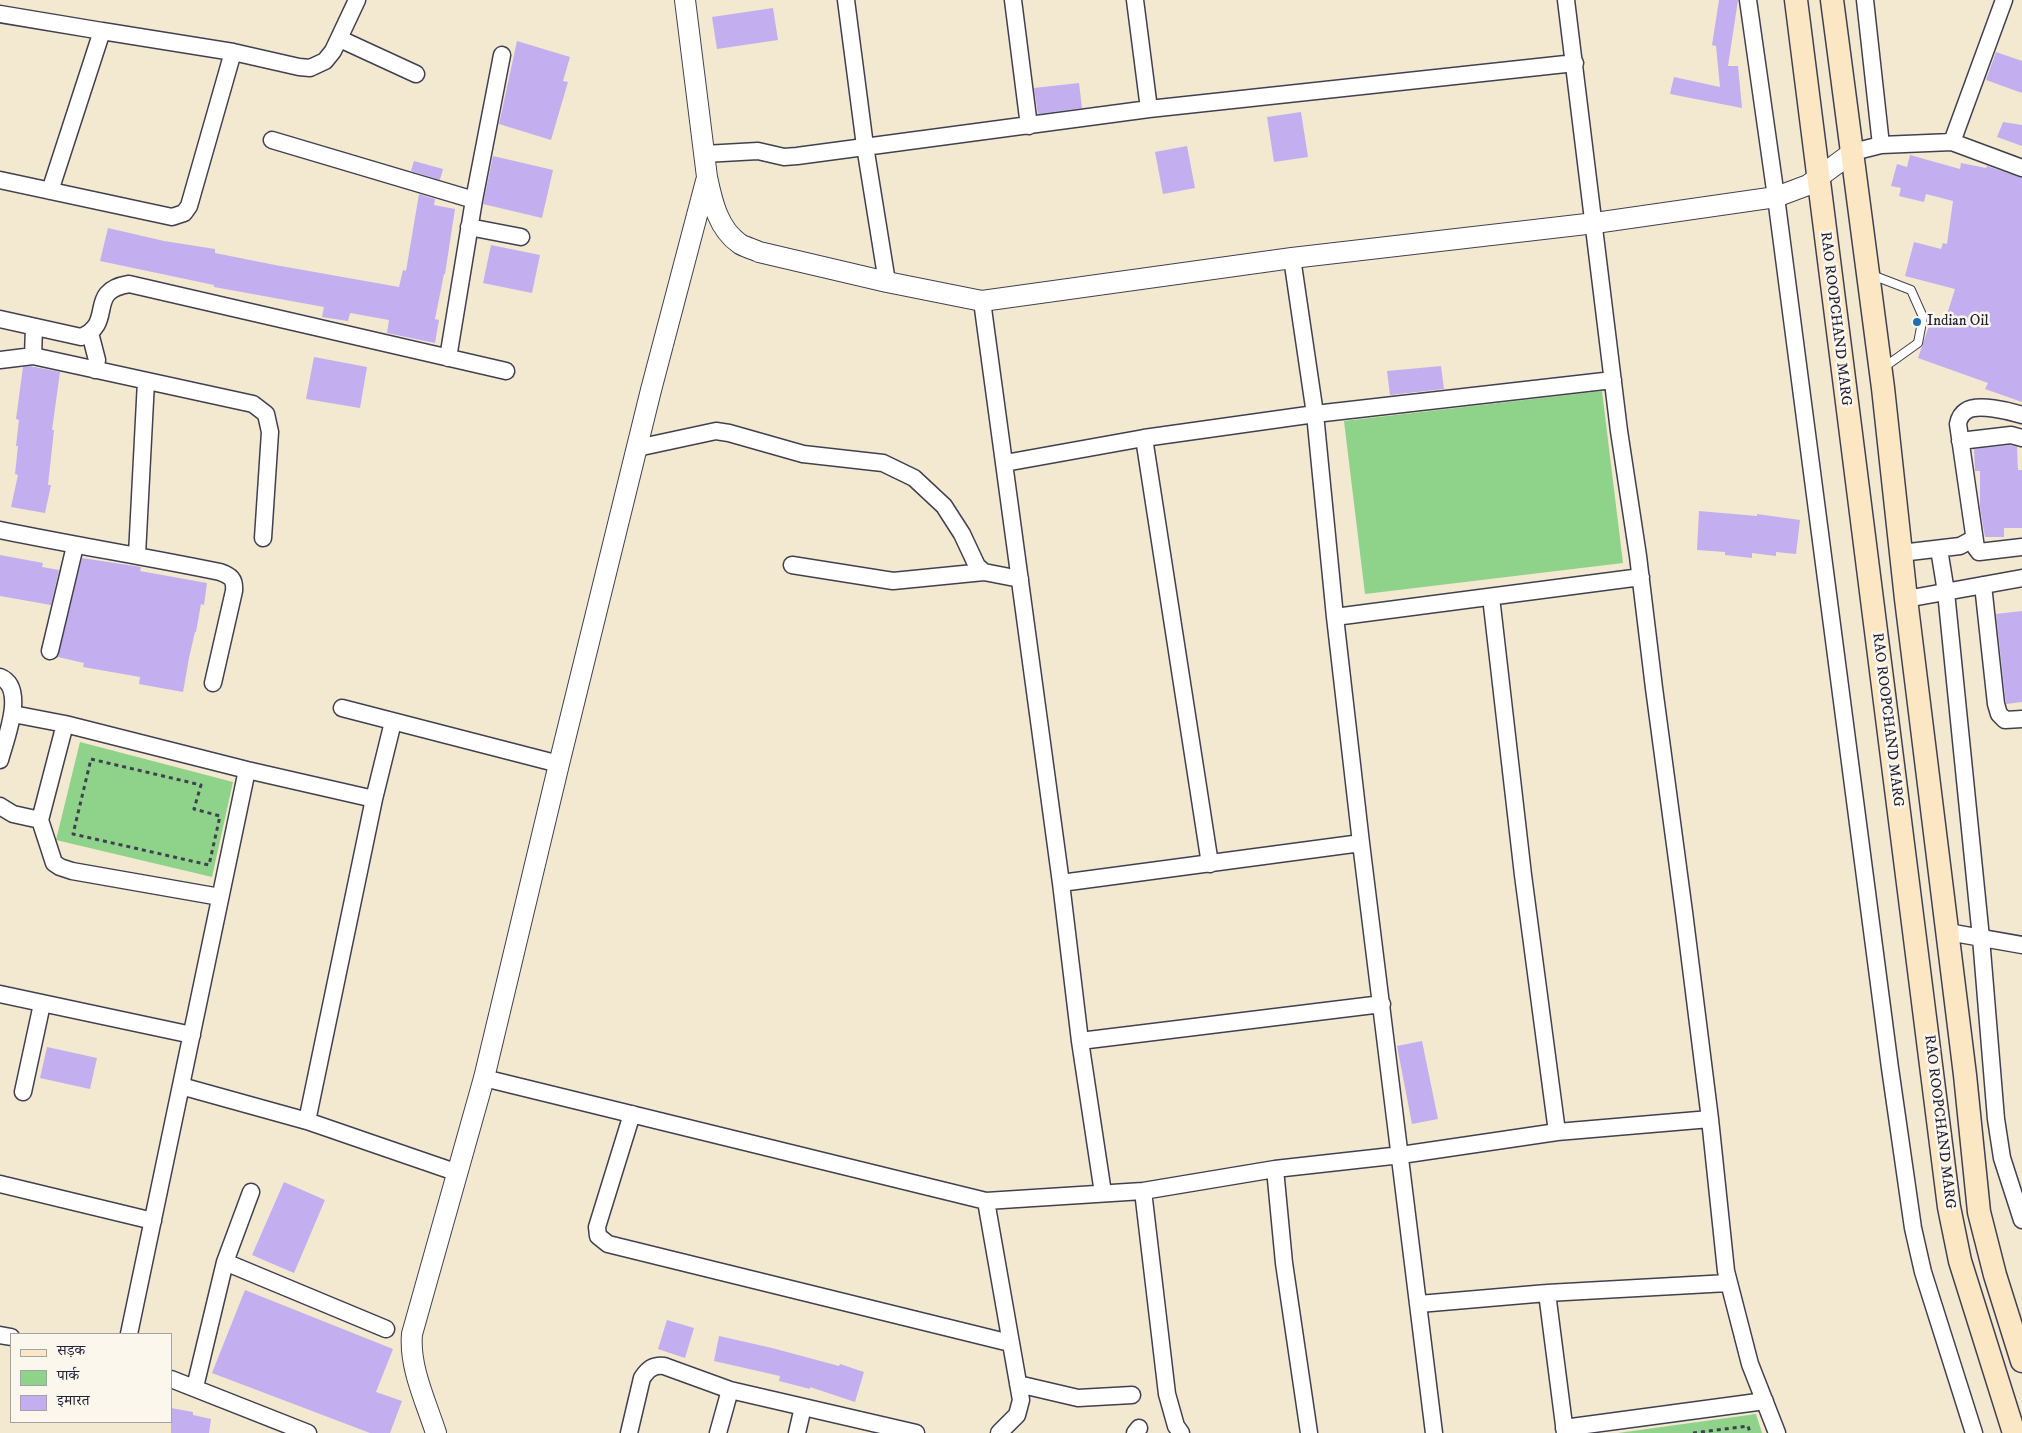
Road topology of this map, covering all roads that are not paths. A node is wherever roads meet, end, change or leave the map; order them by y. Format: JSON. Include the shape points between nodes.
{"nodes":[{"id":1,"x":357,"y":0,"type":"edge"},
{"id":2,"x":685,"y":0,"type":"edge"},
{"id":3,"x":846,"y":0,"type":"edge"},
{"id":4,"x":1013,"y":0,"type":"edge"},
{"id":5,"x":1135,"y":0,"type":"edge"},
{"id":6,"x":1566,"y":0,"type":"edge"},
{"id":7,"x":1748,"y":0,"type":"edge"},
{"id":8,"x":1796,"y":0,"type":"edge"},
{"id":9,"x":1832,"y":0,"type":"edge"},
{"id":10,"x":1864,"y":0,"type":"edge"},
{"id":11,"x":2004,"y":0,"type":"edge"},
{"id":12,"x":0,"y":14,"type":"edge"},
{"id":13,"x":102,"y":31,"type":"junction"},
{"id":14,"x":340,"y":38,"type":"junction"},
{"id":15,"x":233,"y":52,"type":"junction"},
{"id":16,"x":502,"y":55,"type":"dead end"},
{"id":17,"x":1574,"y":63,"type":"junction"},
{"id":18,"x":416,"y":74,"type":"dead end"},
{"id":19,"x":1149,"y":109,"type":"junction"},
{"id":20,"x":1029,"y":126,"type":"junction"},
{"id":21,"x":272,"y":140,"type":"dead end"},
{"id":22,"x":1952,"y":142,"type":"junction"},
{"id":23,"x":1881,"y":145,"type":"junction"},
{"id":24,"x":864,"y":146,"type":"junction"},
{"id":25,"x":1853,"y":152,"type":"junction"},
{"id":26,"x":704,"y":154,"type":"junction"},
{"id":27,"x":2022,"y":168,"type":"edge"},
{"id":28,"x":707,"y":177,"type":"junction"},
{"id":29,"x":1817,"y":177,"type":"junction"},
{"id":30,"x":0,"y":180,"type":"edge"},
{"id":31,"x":50,"y":191,"type":"junction"},
{"id":32,"x":1776,"y":197,"type":"junction"},
{"id":33,"x":474,"y":200,"type":"junction"},
{"id":34,"x":1595,"y":223,"type":"junction"},
{"id":35,"x":469,"y":227,"type":"junction"},
{"id":36,"x":521,"y":237,"type":"dead end"},
{"id":37,"x":1292,"y":258,"type":"junction"},
{"id":38,"x":1868,"y":273,"type":"junction"},
{"id":39,"x":887,"y":282,"type":"junction"},
{"id":40,"x":982,"y":301,"type":"junction"},
{"id":41,"x":0,"y":320,"type":"edge"},
{"id":42,"x":34,"y":327,"type":"junction"},
{"id":43,"x":90,"y":333,"type":"junction"},
{"id":44,"x":32,"y":356,"type":"junction"},
{"id":45,"x":448,"y":358,"type":"junction"},
{"id":46,"x":0,"y":360,"type":"edge"},
{"id":47,"x":94,"y":370,"type":"junction"},
{"id":48,"x":506,"y":370,"type":"dead end"},
{"id":49,"x":1880,"y":370,"type":"junction"},
{"id":50,"x":1612,"y":380,"type":"junction"},
{"id":51,"x":146,"y":381,"type":"junction"},
{"id":52,"x":1315,"y":414,"type":"junction"},
{"id":53,"x":2022,"y":415,"type":"edge"},
{"id":54,"x":1144,"y":438,"type":"junction"},
{"id":55,"x":2022,"y":438,"type":"edge"},
{"id":56,"x":1960,"y":441,"type":"junction"},
{"id":57,"x":637,"y":448,"type":"junction"},
{"id":58,"x":1005,"y":463,"type":"junction"},
{"id":59,"x":0,"y":530,"type":"edge"},
{"id":60,"x":263,"y":538,"type":"dead end"},
{"id":61,"x":1973,"y":539,"type":"junction"},
{"id":62,"x":75,"y":546,"type":"junction"},
{"id":63,"x":2022,"y":547,"type":"edge"},
{"id":64,"x":1939,"y":548,"type":"junction"},
{"id":65,"x":1901,"y":553,"type":"junction"},
{"id":66,"x":137,"y":555,"type":"junction"},
{"id":67,"x":792,"y":565,"type":"dead end"},
{"id":68,"x":984,"y":572,"type":"junction"},
{"id":69,"x":1641,"y":577,"type":"junction"},
{"id":70,"x":2022,"y":578,"type":"edge"},
{"id":71,"x":1020,"y":579,"type":"junction"},
{"id":72,"x":1983,"y":585,"type":"junction"},
{"id":73,"x":1946,"y":592,"type":"junction"},
{"id":74,"x":1491,"y":597,"type":"junction"},
{"id":75,"x":1906,"y":599,"type":"junction"},
{"id":76,"x":1335,"y":617,"type":"junction"},
{"id":77,"x":50,"y":651,"type":"dead end"},
{"id":78,"x":0,"y":676,"type":"edge"},
{"id":79,"x":213,"y":684,"type":"dead end"},
{"id":80,"x":342,"y":708,"type":"dead end"},
{"id":81,"x":13,"y":714,"type":"junction"},
{"id":82,"x":2022,"y":719,"type":"edge"},
{"id":83,"x":393,"y":722,"type":"junction"},
{"id":84,"x":65,"y":724,"type":"junction"},
{"id":85,"x":0,"y":760,"type":"edge"},
{"id":86,"x":559,"y":764,"type":"junction"},
{"id":87,"x":247,"y":770,"type":"junction"},
{"id":88,"x":374,"y":799,"type":"junction"},
{"id":89,"x":0,"y":806,"type":"edge"},
{"id":90,"x":40,"y":820,"type":"junction"},
{"id":91,"x":1361,"y":843,"type":"junction"},
{"id":92,"x":1210,"y":864,"type":"junction"},
{"id":93,"x":1061,"y":883,"type":"junction"},
{"id":94,"x":220,"y":897,"type":"junction"},
{"id":95,"x":1948,"y":932,"type":"junction"},
{"id":96,"x":1981,"y":938,"type":"junction"},
{"id":97,"x":2022,"y":945,"type":"edge"},
{"id":98,"x":0,"y":994,"type":"edge"},
{"id":99,"x":42,"y":1004,"type":"junction"},
{"id":100,"x":1382,"y":1004,"type":"junction"},
{"id":101,"x":192,"y":1035,"type":"junction"},
{"id":102,"x":1080,"y":1041,"type":"junction"},
{"id":103,"x":484,"y":1078,"type":"junction"},
{"id":104,"x":181,"y":1086,"type":"junction"},
{"id":105,"x":22,"y":1092,"type":"dead end"},
{"id":106,"x":632,"y":1114,"type":"junction"},
{"id":107,"x":1710,"y":1118,"type":"junction"},
{"id":108,"x":307,"y":1121,"type":"junction"},
{"id":109,"x":1556,"y":1132,"type":"junction"},
{"id":110,"x":1401,"y":1155,"type":"junction"},
{"id":111,"x":1275,"y":1169,"type":"junction"},
{"id":112,"x":458,"y":1172,"type":"junction"},
{"id":113,"x":0,"y":1184,"type":"edge"},
{"id":114,"x":1143,"y":1191,"type":"junction"},
{"id":115,"x":251,"y":1192,"type":"dead end"},
{"id":116,"x":1103,"y":1193,"type":"junction"},
{"id":117,"x":986,"y":1201,"type":"junction"},
{"id":118,"x":2022,"y":1220,"type":"edge"},
{"id":119,"x":153,"y":1221,"type":"junction"},
{"id":120,"x":226,"y":1262,"type":"junction"},
{"id":121,"x":1728,"y":1283,"type":"junction"},
{"id":122,"x":1547,"y":1293,"type":"junction"},
{"id":123,"x":1419,"y":1304,"type":"junction"},
{"id":124,"x":386,"y":1329,"type":"dead end"},
{"id":125,"x":129,"y":1333,"type":"edge"},
{"id":126,"x":1010,"y":1343,"type":"junction"},
{"id":127,"x":2022,"y":1361,"type":"edge"},
{"id":128,"x":172,"y":1379,"type":"edge"},
{"id":129,"x":1018,"y":1384,"type":"junction"},
{"id":130,"x":195,"y":1387,"type":"junction"},
{"id":131,"x":730,"y":1390,"type":"junction"},
{"id":132,"x":1132,"y":1395,"type":"dead end"},
{"id":133,"x":1765,"y":1401,"type":"junction"},
{"id":134,"x":803,"y":1407,"type":"junction"},
{"id":135,"x":277,"y":1426,"type":"edge"},
{"id":136,"x":1564,"y":1430,"type":"edge"},
{"id":137,"x":308,"y":1433,"type":"edge"},
{"id":138,"x":436,"y":1433,"type":"edge"},
{"id":139,"x":629,"y":1433,"type":"edge"},
{"id":140,"x":718,"y":1433,"type":"edge"},
{"id":141,"x":797,"y":1433,"type":"edge"},
{"id":142,"x":916,"y":1433,"type":"edge"},
{"id":143,"x":999,"y":1433,"type":"edge"},
{"id":144,"x":1182,"y":1433,"type":"edge"},
{"id":145,"x":1309,"y":1433,"type":"edge"},
{"id":146,"x":1434,"y":1433,"type":"edge"},
{"id":147,"x":1777,"y":1433,"type":"edge"},
{"id":148,"x":1974,"y":1433,"type":"edge"},
{"id":149,"x":2014,"y":1433,"type":"edge"}],
"edges":[{"from":1,"to":14,"type":"street"},
{"from":2,"to":26,"type":"street"},
{"from":3,"to":24,"type":"street"},
{"from":4,"to":20,"type":"street"},
{"from":5,"to":19,"type":"street"},
{"from":6,"to":17,"type":"street"},
{"from":7,"to":32,"type":"street"},
{"from":8,"to":29,"type":"main road","name":"RAO ROOPCHAND MARG"},
{"from":9,"to":25,"type":"main road","name":"RAO ROOPCHAND MARG"},
{"from":10,"to":23,"type":"street"},
{"from":11,"to":22,"type":"street"},
{"from":12,"to":13,"type":"street"},
{"from":13,"to":15,"type":"street"},
{"from":13,"to":31,"type":"street"},
{"from":14,"to":15,"type":"street","via":[[325,61],[310,68]]},
{"from":14,"to":18,"type":"street"},
{"from":15,"to":31,"type":"street","via":[[189,206],[184,213],[172,217]]},
{"from":16,"to":33,"type":"street"},
{"from":17,"to":19,"type":"street"},
{"from":17,"to":34,"type":"street"},
{"from":19,"to":20,"type":"street"},
{"from":20,"to":24,"type":"street"},
{"from":21,"to":33,"type":"street"},
{"from":22,"to":23,"type":"street"},
{"from":22,"to":27,"type":"street"},
{"from":23,"to":25,"type":"street"},
{"from":24,"to":26,"type":"street","via":[[784,157],[758,151]]},
{"from":24,"to":39,"type":"street"},
{"from":25,"to":29,"type":"street"},
{"from":25,"to":38,"type":"main road","name":"RAO ROOPCHAND MARG"},
{"from":26,"to":28,"type":"street"},
{"from":28,"to":39,"type":"street","via":[[719,219],[740,244],[758,252]]},
{"from":28,"to":57,"type":"street"},
{"from":29,"to":32,"type":"street"},
{"from":29,"to":149,"type":"main road","name":"RAO ROOPCHAND MARG","via":[[1949,1207],[1960,1261]]},
{"from":30,"to":31,"type":"street"},
{"from":32,"to":34,"type":"street"},
{"from":32,"to":148,"type":"street","via":[[1913,1228],[1923,1272]]},
{"from":33,"to":35,"type":"street"},
{"from":34,"to":37,"type":"street"},
{"from":34,"to":50,"type":"street"},
{"from":35,"to":36,"type":"street"},
{"from":35,"to":45,"type":"street"},
{"from":37,"to":40,"type":"street"},
{"from":37,"to":52,"type":"street"},
{"from":38,"to":49,"type":"main road","name":"RAO ROOPCHAND MARG"},
{"from":38,"to":49,"type":"lane","via":[[1911,290],[1923,317],[1918,343]]},
{"from":39,"to":40,"type":"street"},
{"from":40,"to":58,"type":"street"},
{"from":41,"to":42,"type":"street"},
{"from":42,"to":43,"type":"street","via":[[81,337]]},
{"from":42,"to":44,"type":"street"},
{"from":43,"to":45,"type":"street","via":[[98,324],[105,295],[115,287],[129,284]]},
{"from":43,"to":47,"type":"street","via":[[97,360]]},
{"from":44,"to":46,"type":"street"},
{"from":44,"to":47,"type":"street"},
{"from":45,"to":48,"type":"street"},
{"from":47,"to":51,"type":"street"},
{"from":49,"to":65,"type":"main road","name":"RAO ROOPCHAND MARG"},
{"from":50,"to":52,"type":"street"},
{"from":50,"to":69,"type":"street"},
{"from":51,"to":60,"type":"street","via":[[252,404],[266,414],[270,432]]},
{"from":51,"to":66,"type":"street"},
{"from":52,"to":54,"type":"street"},
{"from":52,"to":76,"type":"street"},
{"from":53,"to":56,"type":"street","via":[[1978,407],[1966,410],[1958,424]]},
{"from":54,"to":58,"type":"street"},
{"from":54,"to":92,"type":"street"},
{"from":55,"to":56,"type":"street","via":[[2011,435]]},
{"from":56,"to":61,"type":"street"},
{"from":57,"to":68,"type":"street","via":[[716,431],[803,454],[883,463],[914,478],[944,506],[962,534],[976,566]]},
{"from":57,"to":86,"type":"street"},
{"from":58,"to":71,"type":"street"},
{"from":59,"to":62,"type":"street"},
{"from":61,"to":63,"type":"street","via":[[1979,552]]},
{"from":61,"to":64,"type":"street","via":[[1960,546]]},
{"from":62,"to":66,"type":"street"},
{"from":62,"to":77,"type":"street"},
{"from":64,"to":65,"type":"street"},
{"from":64,"to":73,"type":"street"},
{"from":65,"to":75,"type":"main road","name":"RAO ROOPCHAND MARG"},
{"from":66,"to":79,"type":"street","via":[[220,572],[230,576],[235,583]]},
{"from":67,"to":68,"type":"street","via":[[893,581]]},
{"from":68,"to":71,"type":"street"},
{"from":69,"to":74,"type":"street"},
{"from":69,"to":107,"type":"street"},
{"from":70,"to":72,"type":"street"},
{"from":71,"to":93,"type":"street"},
{"from":72,"to":73,"type":"street"},
{"from":72,"to":82,"type":"street","via":[[1996,704],[2005,720]]},
{"from":73,"to":75,"type":"street"},
{"from":73,"to":96,"type":"street"},
{"from":74,"to":76,"type":"street"},
{"from":74,"to":109,"type":"street","via":[[1522,875]]},
{"from":75,"to":95,"type":"main road","name":"RAO ROOPCHAND MARG"},
{"from":76,"to":91,"type":"street"},
{"from":78,"to":81,"type":"street","via":[[11,687]]},
{"from":80,"to":83,"type":"street"},
{"from":81,"to":84,"type":"street"},
{"from":81,"to":85,"type":"street"},
{"from":83,"to":86,"type":"street"},
{"from":83,"to":88,"type":"street"},
{"from":84,"to":87,"type":"street"},
{"from":84,"to":90,"type":"street"},
{"from":86,"to":103,"type":"street"},
{"from":87,"to":88,"type":"street"},
{"from":87,"to":94,"type":"street"},
{"from":88,"to":108,"type":"street"},
{"from":89,"to":90,"type":"street","via":[[13,814]]},
{"from":90,"to":94,"type":"street","via":[[54,863],[60,867]]},
{"from":91,"to":92,"type":"street"},
{"from":91,"to":100,"type":"street"},
{"from":92,"to":93,"type":"street"},
{"from":93,"to":102,"type":"street"},
{"from":94,"to":101,"type":"street"},
{"from":95,"to":96,"type":"street"},
{"from":95,"to":127,"type":"main road","name":"RAO ROOPCHAND MARG","via":[[1979,1212]]},
{"from":96,"to":97,"type":"street"},
{"from":96,"to":118,"type":"street","via":[[1996,1119],[2002,1158]]},
{"from":98,"to":99,"type":"street"},
{"from":99,"to":101,"type":"street"},
{"from":99,"to":105,"type":"street"},
{"from":100,"to":102,"type":"street"},
{"from":100,"to":110,"type":"street"},
{"from":101,"to":104,"type":"street"},
{"from":102,"to":116,"type":"street"},
{"from":103,"to":106,"type":"street"},
{"from":103,"to":112,"type":"street"},
{"from":104,"to":108,"type":"street"},
{"from":104,"to":119,"type":"street"},
{"from":106,"to":117,"type":"street"},
{"from":106,"to":126,"type":"street","via":[[597,1227],[598,1236],[608,1244]]},
{"from":107,"to":109,"type":"street"},
{"from":107,"to":121,"type":"street"},
{"from":108,"to":112,"type":"street"},
{"from":109,"to":110,"type":"street"},
{"from":110,"to":111,"type":"street"},
{"from":110,"to":123,"type":"street"},
{"from":111,"to":114,"type":"street"},
{"from":111,"to":145,"type":"street","via":[[1284,1263]]},
{"from":112,"to":138,"type":"street","via":[[412,1334],[417,1376]]},
{"from":113,"to":119,"type":"street"},
{"from":114,"to":116,"type":"street"},
{"from":114,"to":144,"type":"street","via":[[1167,1394],[1176,1426]]},
{"from":115,"to":120,"type":"street"},
{"from":116,"to":117,"type":"street"},
{"from":117,"to":126,"type":"street"},
{"from":119,"to":125,"type":"street"},
{"from":120,"to":124,"type":"street"},
{"from":120,"to":130,"type":"street"},
{"from":121,"to":122,"type":"street"},
{"from":121,"to":133,"type":"street","via":[[1750,1364]]},
{"from":122,"to":123,"type":"street"},
{"from":122,"to":136,"type":"street"},
{"from":123,"to":146,"type":"street"},
{"from":126,"to":129,"type":"street"},
{"from":128,"to":130,"type":"street"},
{"from":129,"to":132,"type":"street","via":[[1078,1398]]},
{"from":129,"to":143,"type":"street","via":[[1022,1400],[1017,1415]]},
{"from":130,"to":135,"type":"street"},
{"from":131,"to":134,"type":"street"},
{"from":131,"to":139,"type":"street","via":[[664,1366],[655,1366],[642,1378]]},
{"from":131,"to":140,"type":"street"},
{"from":133,"to":136,"type":"street"},
{"from":133,"to":147,"type":"street"},
{"from":134,"to":141,"type":"street"},
{"from":134,"to":142,"type":"street"},
{"from":135,"to":137,"type":"street"}]}
